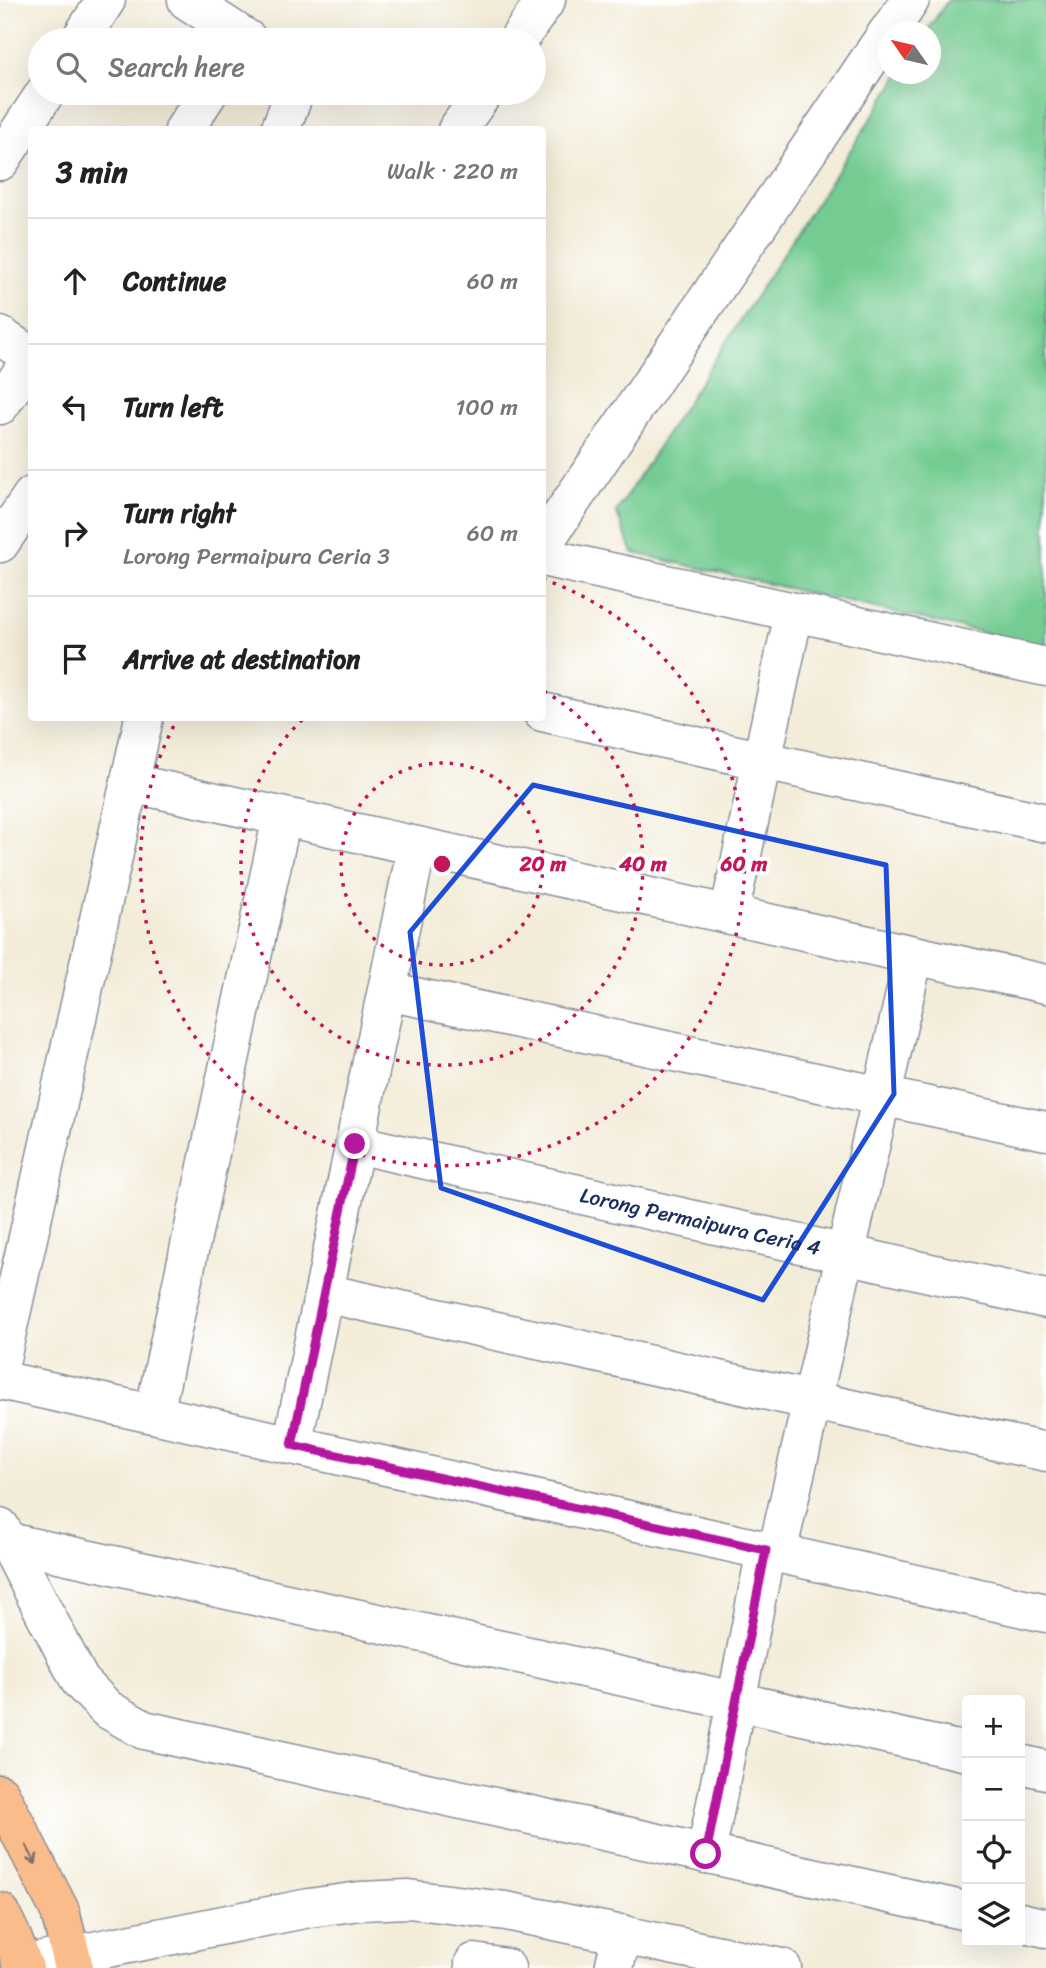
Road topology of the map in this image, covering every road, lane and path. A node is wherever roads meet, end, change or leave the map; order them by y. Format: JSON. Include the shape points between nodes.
{"nodes":[{"id":1,"x":106,"y":0,"type":"edge"},
{"id":2,"x":187,"y":0,"type":"edge"},
{"id":3,"x":546,"y":0,"type":"edge"},
{"id":4,"x":910,"y":0,"type":"edge"},
{"id":5,"x":896,"y":21,"type":"edge"},
{"id":6,"x":88,"y":28,"type":"edge"},
{"id":7,"x":228,"y":28,"type":"edge"},
{"id":8,"x":527,"y":28,"type":"edge"},
{"id":9,"x":878,"y":48,"type":"edge"},
{"id":10,"x":37,"y":105,"type":"edge"},
{"id":11,"x":200,"y":105,"type":"edge"},
{"id":12,"x":290,"y":105,"type":"edge"},
{"id":13,"x":475,"y":105,"type":"edge"},
{"id":14,"x":187,"y":126,"type":"edge"},
{"id":15,"x":282,"y":126,"type":"edge"},
{"id":16,"x":460,"y":126,"type":"edge"},
{"id":17,"x":0,"y":161,"type":"edge"},
{"id":18,"x":0,"y":336,"type":"edge"},
{"id":19,"x":28,"y":355,"type":"edge"},
{"id":20,"x":28,"y":364,"type":"edge"},
{"id":21,"x":0,"y":405,"type":"edge"},
{"id":22,"x":28,"y":502,"type":"edge"},
{"id":23,"x":546,"y":539,"type":"edge"},
{"id":24,"x":0,"y":543,"type":"edge"},
{"id":25,"x":546,"y":558,"type":"edge"},
{"id":26,"x":794,"y":612,"type":"junction"},
{"id":27,"x":1046,"y":667,"type":"edge"},
{"id":28,"x":546,"y":713,"type":"edge"},
{"id":29,"x":143,"y":721,"type":"edge"},
{"id":30,"x":762,"y":761,"type":"junction"},
{"id":31,"x":130,"y":783,"type":"junction"},
{"id":32,"x":282,"y":817,"type":"junction"},
{"id":33,"x":1046,"y":823,"type":"edge"},
{"id":34,"x":417,"y":846,"type":"junction"},
{"id":35,"x":729,"y":915,"type":"junction"},
{"id":36,"x":914,"y":956,"type":"junction"},
{"id":37,"x":1046,"y":984,"type":"edge"},
{"id":38,"x":387,"y":991,"type":"junction"},
{"id":39,"x":882,"y":1096,"type":"junction"},
{"id":40,"x":1046,"y":1131,"type":"edge"},
{"id":41,"x":355,"y":1144,"type":"junction"},
{"id":42,"x":845,"y":1254,"type":"junction"},
{"id":43,"x":324,"y":1293,"type":"junction"},
{"id":44,"x":1046,"y":1299,"type":"edge"},
{"id":45,"x":0,"y":1363,"type":"edge"},
{"id":46,"x":0,"y":1380,"type":"edge"},
{"id":47,"x":812,"y":1401,"type":"junction"},
{"id":48,"x":154,"y":1414,"type":"junction"},
{"id":49,"x":292,"y":1445,"type":"junction"},
{"id":50,"x":1046,"y":1452,"type":"edge"},
{"id":51,"x":4,"y":1534,"type":"edge"},
{"id":52,"x":771,"y":1552,"type":"junction"},
{"id":53,"x":1046,"y":1613,"type":"edge"},
{"id":54,"x":736,"y":1702,"type":"junction"},
{"id":55,"x":962,"y":1751,"type":"edge"},
{"id":56,"x":1025,"y":1765,"type":"edge"},
{"id":57,"x":1046,"y":1770,"type":"edge"},
{"id":58,"x":0,"y":1794,"type":"edge"},
{"id":59,"x":706,"y":1854,"type":"junction"},
{"id":60,"x":962,"y":1910,"type":"edge"},
{"id":61,"x":0,"y":1912,"type":"edge"},
{"id":62,"x":1025,"y":1923,"type":"edge"},
{"id":63,"x":1046,"y":1928,"type":"edge"},
{"id":64,"x":618,"y":1951,"type":"edge"},
{"id":65,"x":73,"y":1962,"type":"edge"},
{"id":66,"x":23,"y":1967,"type":"edge"},
{"id":67,"x":782,"y":1968,"type":"edge"}],
"edges":[{"from":1,"to":6,"type":"street"},
{"from":2,"to":7,"type":"street"},
{"from":3,"to":8,"type":"street"},
{"from":4,"to":5,"type":"street"},
{"from":9,"to":23,"type":"street"},
{"from":10,"to":17,"type":"street"},
{"from":11,"to":14,"type":"street"},
{"from":12,"to":15,"type":"street"},
{"from":13,"to":16,"type":"street"},
{"from":18,"to":19,"type":"street"},
{"from":20,"to":21,"type":"street"},
{"from":22,"to":24,"type":"street"},
{"from":25,"to":26,"type":"street"},
{"from":26,"to":27,"type":"street"},
{"from":26,"to":30,"type":"street"},
{"from":28,"to":30,"type":"street"},
{"from":29,"to":31,"type":"street"},
{"from":30,"to":33,"type":"street"},
{"from":30,"to":35,"type":"street"},
{"from":31,"to":32,"type":"street"},
{"from":31,"to":45,"type":"street"},
{"from":32,"to":34,"type":"street"},
{"from":32,"to":48,"type":"street"},
{"from":34,"to":35,"type":"street"},
{"from":34,"to":38,"type":"street"},
{"from":35,"to":36,"type":"street"},
{"from":36,"to":37,"type":"street"},
{"from":36,"to":39,"type":"street"},
{"from":38,"to":39,"type":"street"},
{"from":38,"to":41,"type":"street"},
{"from":39,"to":40,"type":"street"},
{"from":39,"to":42,"type":"street"},
{"from":41,"to":42,"type":"street","name":"Lorong Permaipura Ceria 4"},
{"from":41,"to":43,"type":"street"},
{"from":42,"to":44,"type":"street","name":"Lorong Permaipura Ceria 4"},
{"from":42,"to":47,"type":"street"},
{"from":43,"to":47,"type":"street"},
{"from":43,"to":49,"type":"street"},
{"from":46,"to":48,"type":"street"},
{"from":47,"to":50,"type":"street"},
{"from":47,"to":52,"type":"street"},
{"from":48,"to":49,"type":"street"},
{"from":49,"to":52,"type":"street"},
{"from":51,"to":54,"type":"street"},
{"from":51,"to":59,"type":"street","via":[[80,1681],[107,1709],[144,1730]]},
{"from":52,"to":53,"type":"street"},
{"from":52,"to":54,"type":"street"},
{"from":54,"to":55,"type":"street"},
{"from":54,"to":59,"type":"street"},
{"from":56,"to":57,"type":"street"},
{"from":58,"to":65,"type":"main road","one_way":true,"via":[[60,1911]]},
{"from":59,"to":60,"type":"street"},
{"from":61,"to":66,"type":"main road"},
{"from":62,"to":63,"type":"street"},
{"from":64,"to":65,"type":"street","via":[[506,1911],[408,1899],[309,1908]]},
{"from":64,"to":67,"type":"street"},
{"from":65,"to":66,"type":"street"}]}
